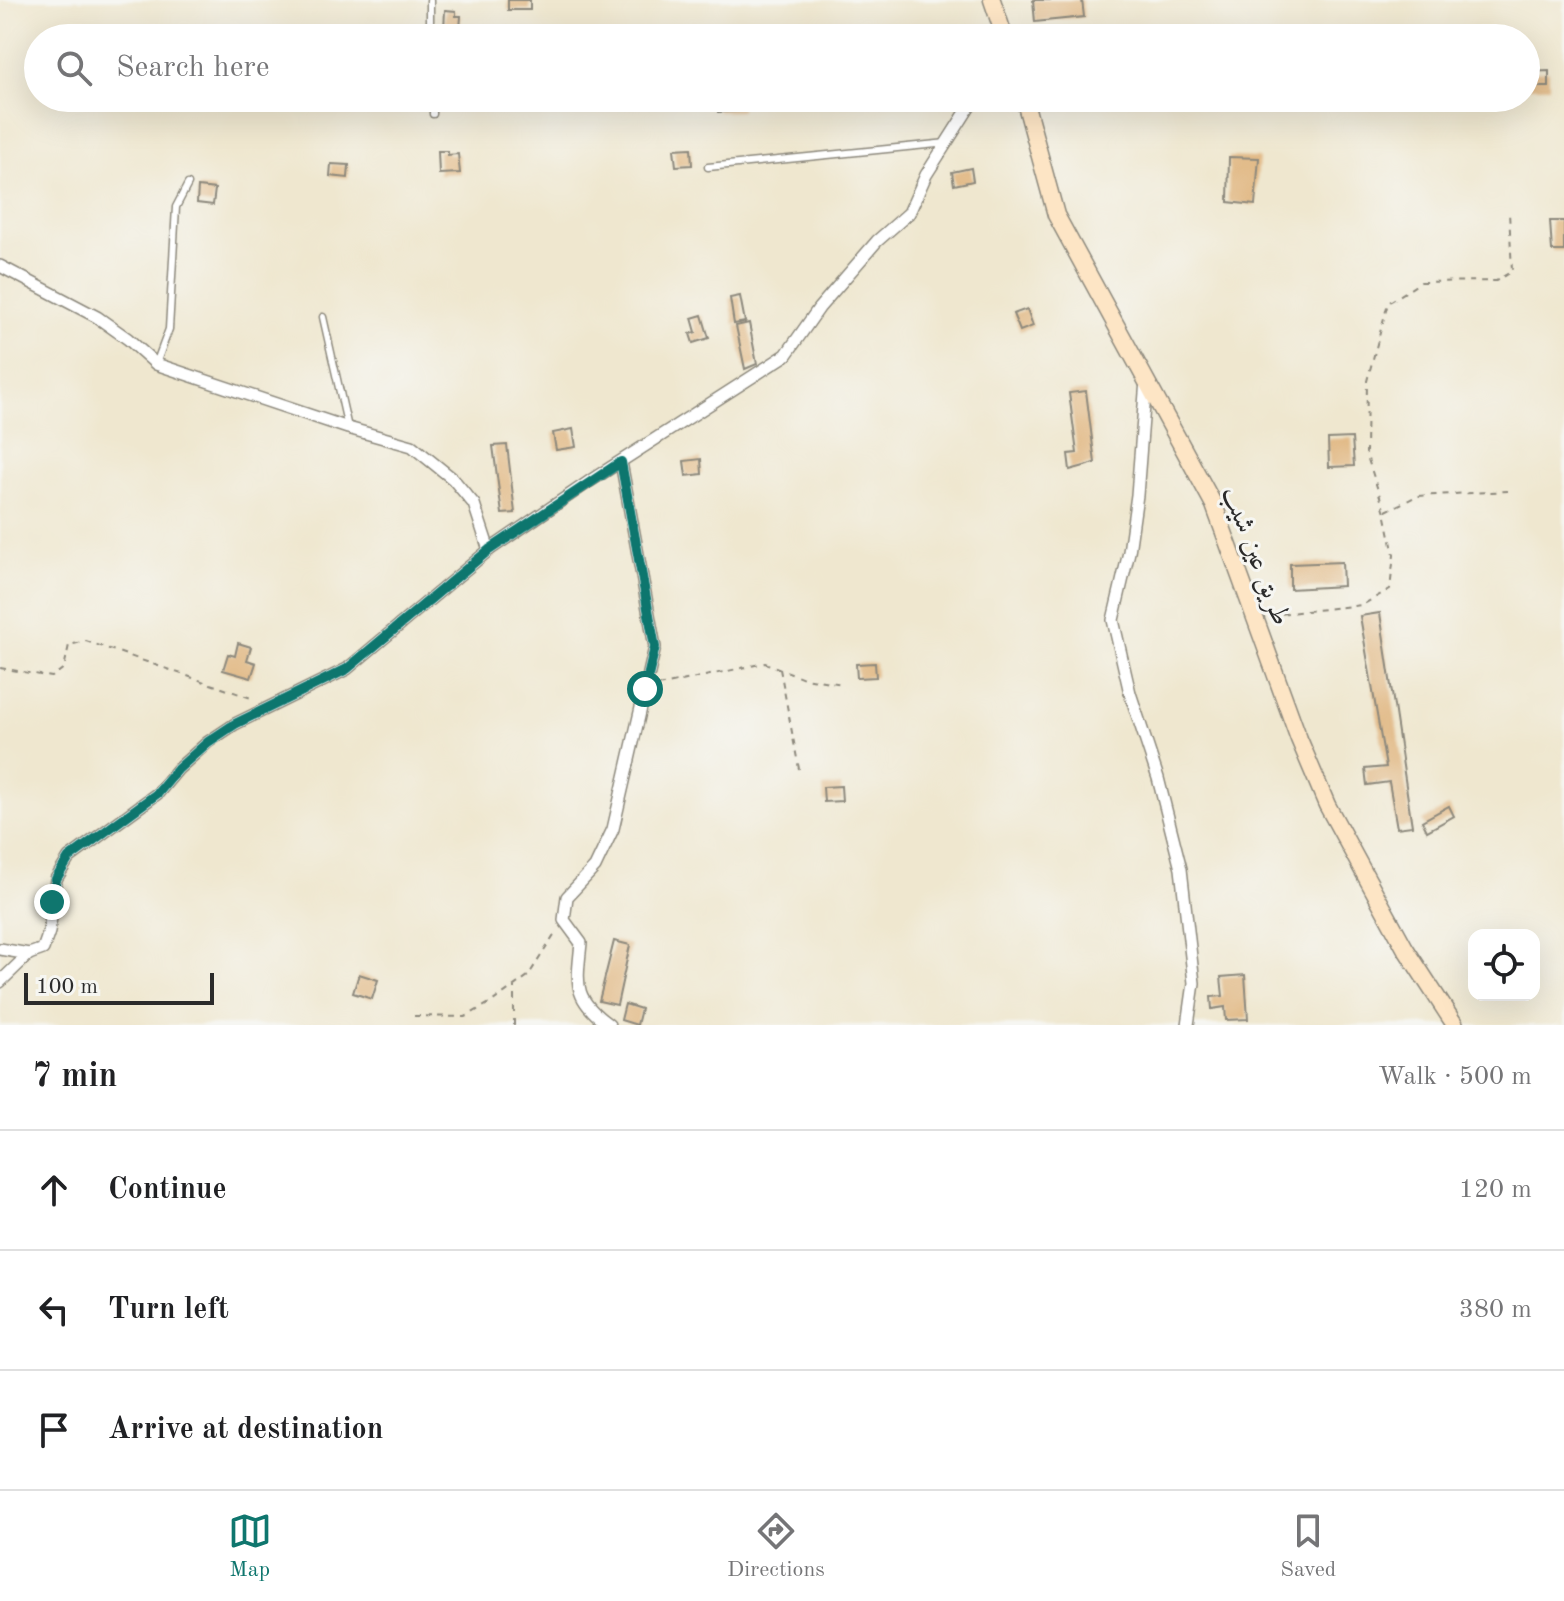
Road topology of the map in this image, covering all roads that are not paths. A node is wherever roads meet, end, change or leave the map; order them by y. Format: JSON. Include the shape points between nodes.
{"nodes":[{"id":1,"x":430,"y":0,"type":"edge"},
{"id":2,"x":992,"y":0,"type":"edge"},
{"id":3,"x":430,"y":24,"type":"edge"},
{"id":4,"x":1000,"y":24,"type":"edge"},
{"id":5,"x":966,"y":112,"type":"edge"},
{"id":6,"x":1028,"y":112,"type":"edge"},
{"id":7,"x":947,"y":143,"type":"junction"},
{"id":8,"x":708,"y":167,"type":"dead end"},
{"id":9,"x":188,"y":184,"type":"dead end"},
{"id":10,"x":0,"y":266,"type":"edge"},
{"id":11,"x":323,"y":317,"type":"dead end"},
{"id":12,"x":156,"y":364,"type":"junction"},
{"id":13,"x":1146,"y":379,"type":"junction"},
{"id":14,"x":348,"y":428,"type":"junction"},
{"id":15,"x":621,"y":462,"type":"junction"},
{"id":16,"x":489,"y":550,"type":"junction"},
{"id":17,"x":0,"y":949,"type":"edge"},
{"id":18,"x":29,"y":954,"type":"junction"},
{"id":19,"x":0,"y":982,"type":"edge"},
{"id":20,"x":609,"y":1025,"type":"edge"},
{"id":21,"x":1188,"y":1025,"type":"edge"},
{"id":22,"x":1455,"y":1025,"type":"edge"}],
"edges":[{"from":1,"to":3,"type":"lane"},
{"from":2,"to":4,"type":"main road"},
{"from":5,"to":7,"type":"street"},
{"from":6,"to":13,"type":"main road","name":"طريق عين شيب","via":[[1056,215]]},
{"from":7,"to":8,"type":"lane"},
{"from":7,"to":15,"type":"street","via":[[909,213],[877,241],[786,355]]},
{"from":9,"to":12,"type":"lane","via":[[176,207],[169,329]]},
{"from":10,"to":12,"type":"street","via":[[97,317]]},
{"from":11,"to":14,"type":"lane"},
{"from":12,"to":14,"type":"street"},
{"from":13,"to":21,"type":"street","via":[[1137,495],[1113,620],[1181,869],[1194,983]]},
{"from":13,"to":22,"type":"main road","name":"طريق عين شيب","via":[[1214,505],[1327,805],[1405,948]]},
{"from":14,"to":16,"type":"street","via":[[412,446],[435,462],[474,504]]},
{"from":15,"to":16,"type":"street"},
{"from":15,"to":20,"type":"street","via":[[655,647],[613,829],[595,867],[567,897],[564,920],[581,943],[577,988],[593,1013]]},
{"from":16,"to":18,"type":"street","via":[[347,669],[208,742],[158,793],[69,858],[56,879],[43,949]]},
{"from":17,"to":18,"type":"street"},
{"from":18,"to":19,"type":"street"}]}
